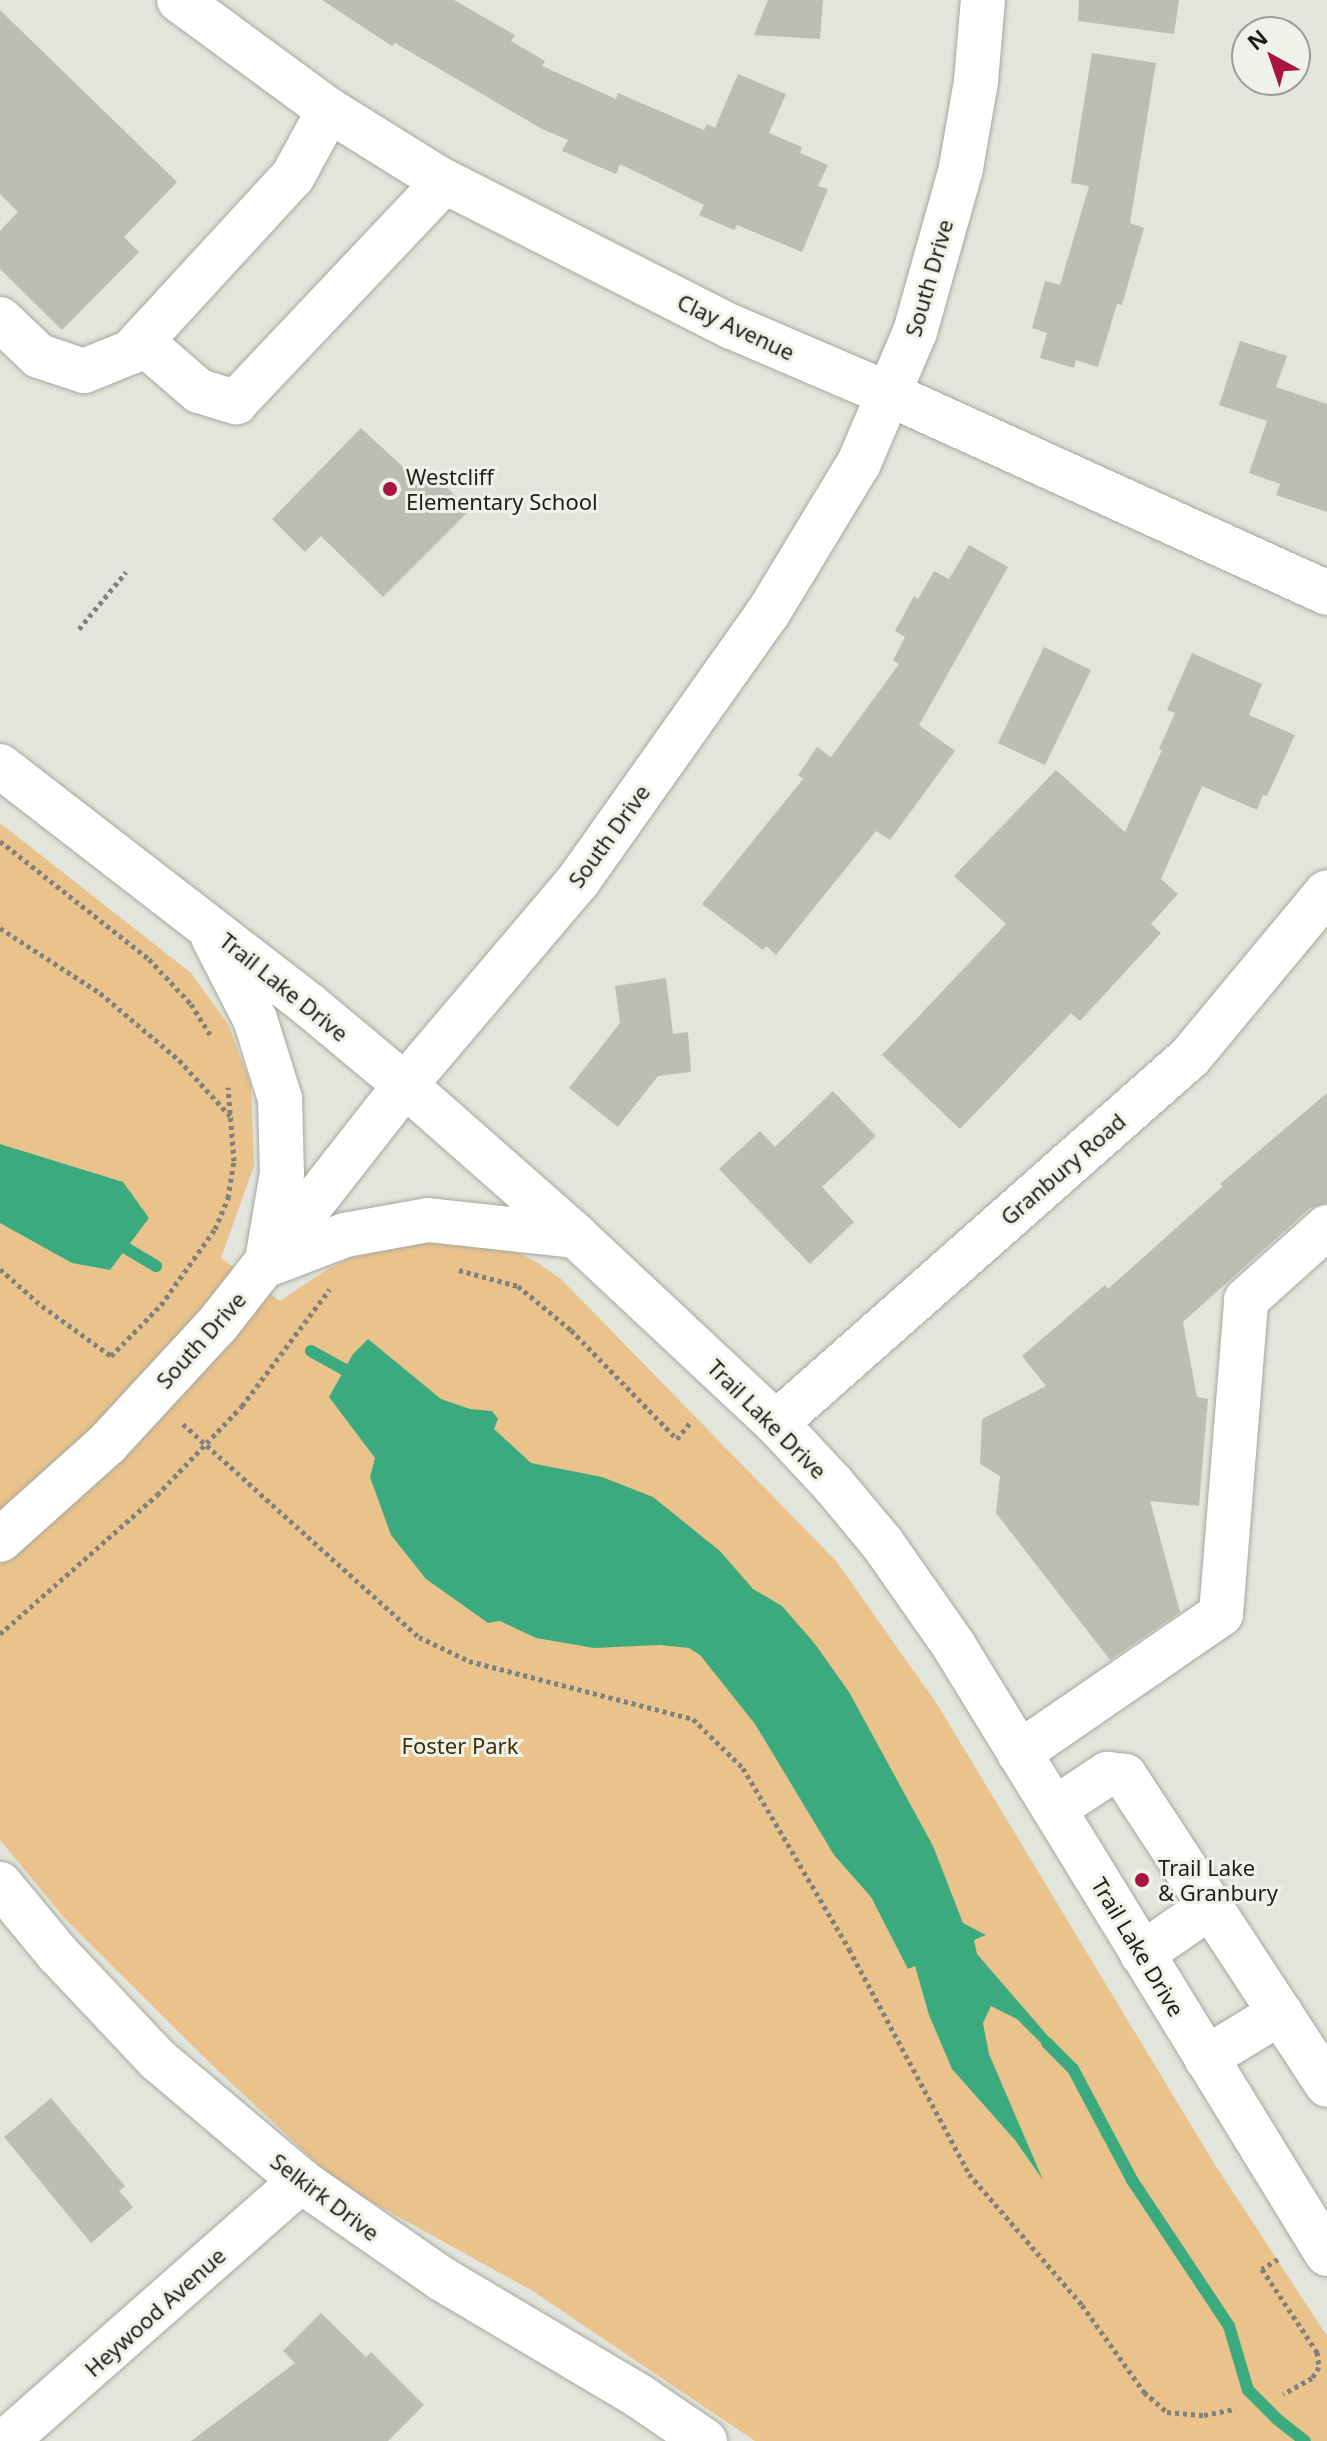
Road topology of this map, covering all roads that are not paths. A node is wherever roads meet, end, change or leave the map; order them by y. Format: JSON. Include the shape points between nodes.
{"nodes":[{"id":1,"x":179,"y":0,"type":"edge"},
{"id":2,"x":983,"y":0,"type":"edge"},
{"id":3,"x":329,"y":110,"type":"junction"},
{"id":4,"x":444,"y":182,"type":"junction"},
{"id":5,"x":0,"y":319,"type":"edge"},
{"id":6,"x":141,"y":341,"type":"junction"},
{"id":7,"x":891,"y":395,"type":"junction"},
{"id":8,"x":1327,"y":593,"type":"edge"},
{"id":9,"x":0,"y":766,"type":"edge"},
{"id":10,"x":1327,"y":892,"type":"edge"},
{"id":11,"x":206,"y":924,"type":"junction"},
{"id":12,"x":405,"y":1085,"type":"junction"},
{"id":13,"x":1327,"y":1227,"type":"edge"},
{"id":14,"x":576,"y":1236,"type":"junction"},
{"id":15,"x":267,"y":1265,"type":"junction"},
{"id":16,"x":776,"y":1423,"type":"junction"},
{"id":17,"x":0,"y":1540,"type":"edge"},
{"id":18,"x":1019,"y":1753,"type":"junction"},
{"id":19,"x":1054,"y":1809,"type":"junction"},
{"id":20,"x":0,"y":1884,"type":"edge"},
{"id":21,"x":1211,"y":1906,"type":"junction"},
{"id":22,"x":1142,"y":1954,"type":"junction"},
{"id":23,"x":1280,"y":2013,"type":"junction"},
{"id":24,"x":1206,"y":2058,"type":"junction"},
{"id":25,"x":1327,"y":2085,"type":"edge"},
{"id":26,"x":301,"y":2181,"type":"junction"},
{"id":27,"x":1327,"y":2254,"type":"edge"},
{"id":28,"x":6,"y":2441,"type":"edge"},
{"id":29,"x":705,"y":2441,"type":"edge"}],
"edges":[{"from":1,"to":3,"type":"street","name":"Clay Avenue"},
{"from":2,"to":7,"type":"street","name":"South Drive","via":[[961,168],[915,332]]},
{"from":3,"to":4,"type":"street","name":"Clay Avenue"},
{"from":3,"to":6,"type":"street","via":[[293,176]]},
{"from":4,"to":6,"type":"street","via":[[236,402],[199,391]]},
{"from":4,"to":7,"type":"street","name":"Clay Avenue","via":[[732,327]]},
{"from":5,"to":6,"type":"street","via":[[39,356],[84,371],[131,352]]},
{"from":7,"to":8,"type":"street","name":"Clay Avenue"},
{"from":7,"to":12,"type":"street","name":"South Drive","via":[[859,463],[768,613],[578,881]]},
{"from":9,"to":11,"type":"street","name":"Trail Lake Drive"},
{"from":10,"to":16,"type":"street","name":"Granbury Road","via":[[1190,1057]]},
{"from":11,"to":12,"type":"street","name":"Trail Lake Drive"},
{"from":11,"to":15,"type":"street","via":[[255,1019],[280,1099],[282,1173]]},
{"from":12,"to":14,"type":"street","name":"Trail Lake Drive"},
{"from":12,"to":15,"type":"street","name":"South Drive"},
{"from":13,"to":18,"type":"street","via":[[1246,1300],[1221,1614]]},
{"from":14,"to":15,"type":"street","via":[[428,1220],[345,1235]]},
{"from":14,"to":16,"type":"street","name":"Trail Lake Drive"},
{"from":15,"to":17,"type":"street","name":"South Drive","via":[[107,1444]]},
{"from":16,"to":18,"type":"street","name":"Trail Lake Drive","via":[[882,1543],[954,1646]]},
{"from":18,"to":19,"type":"street","name":"Trail Lake Drive"},
{"from":19,"to":21,"type":"street","via":[[1107,1774],[1125,1776]]},
{"from":19,"to":22,"type":"street","name":"Trail Lake Drive"},
{"from":20,"to":26,"type":"street","name":"Selkirk Drive","via":[[158,2060]]},
{"from":21,"to":22,"type":"street"},
{"from":21,"to":23,"type":"street"},
{"from":22,"to":24,"type":"street","name":"Trail Lake Drive"},
{"from":23,"to":24,"type":"street"},
{"from":23,"to":25,"type":"street"},
{"from":24,"to":27,"type":"street","name":"Trail Lake Drive"},
{"from":26,"to":28,"type":"street","name":"Heywood Avenue"},
{"from":26,"to":29,"type":"street","name":"Selkirk Drive","via":[[442,2279]]}]}
